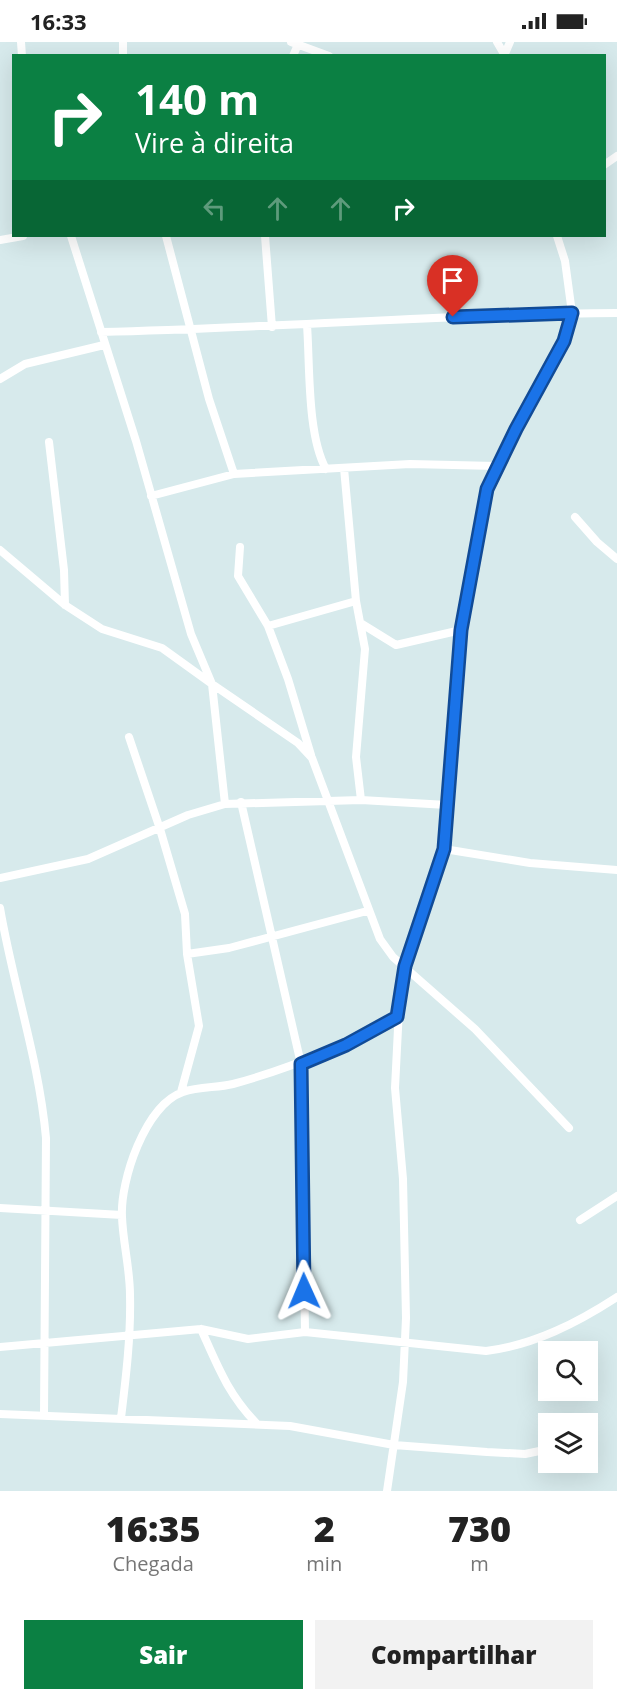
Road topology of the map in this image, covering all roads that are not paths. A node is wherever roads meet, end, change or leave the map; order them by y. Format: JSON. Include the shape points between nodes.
{"nodes":[{"id":1,"x":296,"y":43,"type":"edge"},
{"id":2,"x":324,"y":54,"type":"edge"},
{"id":3,"x":17,"y":237,"type":"edge"},
{"id":4,"x":71,"y":237,"type":"edge"},
{"id":5,"x":166,"y":237,"type":"edge"},
{"id":6,"x":265,"y":237,"type":"edge"},
{"id":7,"x":557,"y":237,"type":"edge"},
{"id":8,"x":0,"y":240,"type":"edge"},
{"id":9,"x":572,"y":313,"type":"junction"},
{"id":10,"x":617,"y":313,"type":"edge"},
{"id":11,"x":307,"y":325,"type":"junction"},
{"id":12,"x":272,"y":327,"type":"junction"},
{"id":13,"x":191,"y":330,"type":"junction"},
{"id":14,"x":101,"y":332,"type":"junction"},
{"id":15,"x":104,"y":345,"type":"junction"},
{"id":16,"x":0,"y":379,"type":"edge"},
{"id":17,"x":49,"y":442,"type":"dead end"},
{"id":18,"x":318,"y":454,"type":"junction"},
{"id":19,"x":496,"y":466,"type":"junction"},
{"id":20,"x":344,"y":468,"type":"junction"},
{"id":21,"x":326,"y":469,"type":"junction"},
{"id":22,"x":310,"y":470,"type":"junction"},
{"id":23,"x":234,"y":474,"type":"junction"},
{"id":24,"x":151,"y":496,"type":"junction"},
{"id":25,"x":575,"y":517,"type":"dead end"},
{"id":26,"x":240,"y":547,"type":"dead end"},
{"id":27,"x":0,"y":550,"type":"edge"},
{"id":28,"x":617,"y":559,"type":"edge"},
{"id":29,"x":356,"y":601,"type":"junction"},
{"id":30,"x":64,"y":604,"type":"junction"},
{"id":31,"x":362,"y":624,"type":"junction"},
{"id":32,"x":268,"y":626,"type":"junction"},
{"id":33,"x":461,"y":630,"type":"junction"},
{"id":34,"x":212,"y":684,"type":"junction"},
{"id":35,"x":129,"y":737,"type":"dead end"},
{"id":36,"x":312,"y":758,"type":"junction"},
{"id":37,"x":361,"y":800,"type":"junction"},
{"id":38,"x":329,"y":801,"type":"junction"},
{"id":39,"x":241,"y":802,"type":"junction"},
{"id":40,"x":225,"y":804,"type":"junction"},
{"id":41,"x":447,"y":805,"type":"junction"},
{"id":42,"x":160,"y":828,"type":"junction"},
{"id":43,"x":444,"y":849,"type":"junction"},
{"id":44,"x":617,"y":870,"type":"edge"},
{"id":45,"x":0,"y":878,"type":"edge"},
{"id":46,"x":0,"y":908,"type":"edge"},
{"id":47,"x":367,"y":911,"type":"junction"},
{"id":48,"x":270,"y":937,"type":"junction"},
{"id":49,"x":187,"y":954,"type":"junction"},
{"id":50,"x":405,"y":966,"type":"junction"},
{"id":51,"x":397,"y":1017,"type":"junction"},
{"id":52,"x":301,"y":1064,"type":"junction"},
{"id":53,"x":181,"y":1092,"type":"junction"},
{"id":54,"x":569,"y":1128,"type":"dead end"},
{"id":55,"x":617,"y":1196,"type":"edge"},
{"id":56,"x":0,"y":1208,"type":"edge"},
{"id":57,"x":44,"y":1209,"type":"junction"},
{"id":58,"x":122,"y":1215,"type":"junction"},
{"id":59,"x":580,"y":1220,"type":"dead end"},
{"id":60,"x":617,"y":1297,"type":"edge"},
{"id":61,"x":201,"y":1329,"type":"junction"},
{"id":62,"x":305,"y":1332,"type":"junction"},
{"id":63,"x":130,"y":1337,"type":"junction"},
{"id":64,"x":45,"y":1342,"type":"junction"},
{"id":65,"x":405,"y":1342,"type":"junction"},
{"id":66,"x":0,"y":1347,"type":"edge"},
{"id":67,"x":0,"y":1413,"type":"edge"},
{"id":68,"x":44,"y":1415,"type":"junction"},
{"id":69,"x":121,"y":1418,"type":"junction"},
{"id":70,"x":257,"y":1424,"type":"junction"},
{"id":71,"x":394,"y":1445,"type":"junction"},
{"id":72,"x":538,"y":1451,"type":"edge"},
{"id":73,"x":387,"y":1491,"type":"edge"}],
"edges":[{"from":1,"to":2,"type":"street"},
{"from":3,"to":8,"type":"street"},
{"from":4,"to":14,"type":"street"},
{"from":5,"to":13,"type":"street"},
{"from":6,"to":12,"type":"street"},
{"from":7,"to":9,"type":"street","via":[[566,261]]},
{"from":9,"to":10,"type":"street"},
{"from":9,"to":11,"type":"street"},
{"from":9,"to":19,"type":"street","via":[[564,341]]},
{"from":11,"to":12,"type":"street"},
{"from":11,"to":18,"type":"street"},
{"from":12,"to":13,"type":"street"},
{"from":13,"to":14,"type":"street"},
{"from":13,"to":23,"type":"street"},
{"from":14,"to":15,"type":"street"},
{"from":15,"to":16,"type":"street","via":[[25,364]]},
{"from":15,"to":24,"type":"street"},
{"from":17,"to":30,"type":"street","via":[[64,570]]},
{"from":18,"to":21,"type":"street"},
{"from":18,"to":22,"type":"street"},
{"from":19,"to":20,"type":"street","via":[[410,464]]},
{"from":19,"to":33,"type":"street","via":[[487,489]]},
{"from":20,"to":21,"type":"street"},
{"from":20,"to":29,"type":"street"},
{"from":21,"to":22,"type":"street"},
{"from":22,"to":23,"type":"street"},
{"from":23,"to":24,"type":"street"},
{"from":24,"to":34,"type":"street","via":[[191,634]]},
{"from":25,"to":28,"type":"street"},
{"from":26,"to":32,"type":"street","via":[[238,576]]},
{"from":27,"to":30,"type":"street"},
{"from":29,"to":31,"type":"street"},
{"from":29,"to":32,"type":"street"},
{"from":30,"to":34,"type":"street","via":[[102,629],[162,648]]},
{"from":31,"to":33,"type":"street","via":[[389,643],[403,645]]},
{"from":31,"to":37,"type":"street","via":[[365,665],[356,757]]},
{"from":32,"to":36,"type":"street"},
{"from":33,"to":41,"type":"street"},
{"from":34,"to":36,"type":"street","via":[[298,743]]},
{"from":34,"to":40,"type":"street"},
{"from":35,"to":42,"type":"street"},
{"from":36,"to":38,"type":"street"},
{"from":37,"to":38,"type":"street"},
{"from":37,"to":41,"type":"street"},
{"from":38,"to":39,"type":"street"},
{"from":38,"to":47,"type":"street"},
{"from":39,"to":40,"type":"street"},
{"from":39,"to":48,"type":"street"},
{"from":40,"to":42,"type":"street"},
{"from":41,"to":43,"type":"street"},
{"from":42,"to":45,"type":"street","via":[[88,859]]},
{"from":42,"to":49,"type":"street","via":[[185,914]]},
{"from":43,"to":44,"type":"street","via":[[530,863]]},
{"from":43,"to":50,"type":"street"},
{"from":46,"to":57,"type":"street","via":[[15,991],[43,1102]]},
{"from":47,"to":48,"type":"street"},
{"from":47,"to":50,"type":"street","via":[[380,939]]},
{"from":48,"to":49,"type":"street"},
{"from":48,"to":52,"type":"street"},
{"from":49,"to":53,"type":"street","via":[[199,1026]]},
{"from":50,"to":51,"type":"street"},
{"from":50,"to":54,"type":"street","via":[[475,1029]]},
{"from":51,"to":52,"type":"street"},
{"from":51,"to":65,"type":"street","via":[[395,1088],[403,1190]]},
{"from":52,"to":53,"type":"street","via":[[230,1084]]},
{"from":52,"to":62,"type":"street"},
{"from":53,"to":58,"type":"street","via":[[153,1116],[143,1132],[132,1162]]},
{"from":55,"to":59,"type":"street"},
{"from":56,"to":57,"type":"street"},
{"from":57,"to":58,"type":"street"},
{"from":57,"to":64,"type":"street"},
{"from":58,"to":63,"type":"street"},
{"from":60,"to":65,"type":"street","via":[[581,1320],[502,1349],[477,1351]]},
{"from":61,"to":62,"type":"street","via":[[248,1339]]},
{"from":61,"to":63,"type":"street"},
{"from":61,"to":70,"type":"street","via":[[222,1381]]},
{"from":62,"to":65,"type":"street"},
{"from":63,"to":64,"type":"street"},
{"from":63,"to":69,"type":"street"},
{"from":64,"to":66,"type":"street"},
{"from":64,"to":68,"type":"street"},
{"from":65,"to":71,"type":"street"},
{"from":67,"to":68,"type":"street"},
{"from":68,"to":69,"type":"street"},
{"from":69,"to":70,"type":"street"},
{"from":70,"to":71,"type":"street","via":[[290,1426]]},
{"from":71,"to":72,"type":"street","via":[[525,1454]]},
{"from":71,"to":73,"type":"street"}]}
